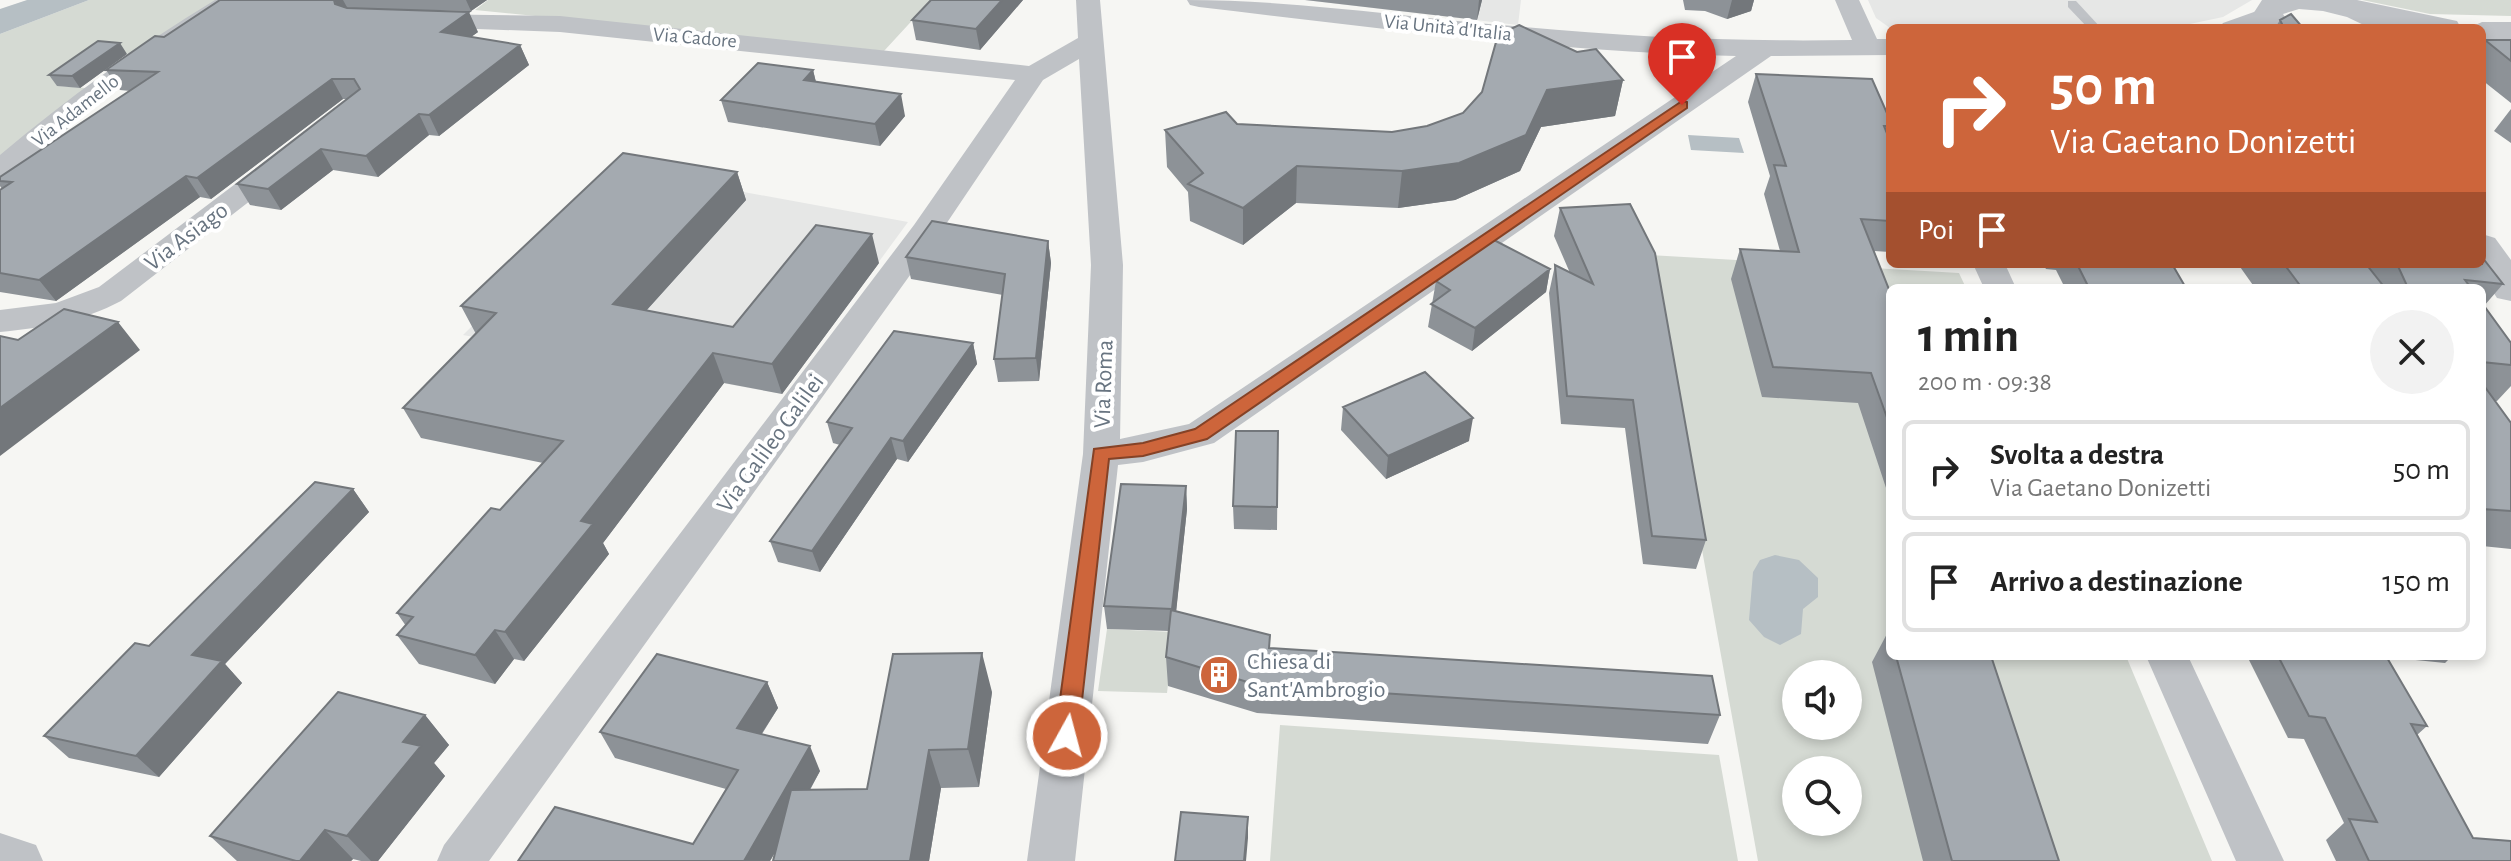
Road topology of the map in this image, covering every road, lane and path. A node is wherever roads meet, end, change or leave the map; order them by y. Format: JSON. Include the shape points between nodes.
{"nodes":[{"id":1,"x":232,"y":0,"type":"edge"},
{"id":2,"x":1088,"y":0,"type":"edge"},
{"id":3,"x":1199,"y":0,"type":"edge"},
{"id":4,"x":1847,"y":0,"type":"edge"},
{"id":5,"x":2072,"y":4,"type":"dead end"},
{"id":6,"x":2343,"y":5,"type":"edge"},
{"id":7,"x":2284,"y":7,"type":"edge"},
{"id":8,"x":403,"y":18,"type":"edge"},
{"id":9,"x":2091,"y":24,"type":"edge"},
{"id":10,"x":2242,"y":24,"type":"edge"},
{"id":11,"x":2381,"y":24,"type":"edge"},
{"id":12,"x":2428,"y":24,"type":"edge"},
{"id":13,"x":2486,"y":31,"type":"edge"},
{"id":14,"x":2511,"y":31,"type":"edge"},
{"id":15,"x":1091,"y":41,"type":"junction"},
{"id":16,"x":1879,"y":47,"type":"edge"},
{"id":17,"x":1764,"y":49,"type":"junction"},
{"id":18,"x":1033,"y":74,"type":"junction"},
{"id":19,"x":305,"y":145,"type":"edge"},
{"id":20,"x":0,"y":170,"type":"edge"},
{"id":21,"x":2486,"y":252,"type":"edge"},
{"id":22,"x":2511,"y":289,"type":"edge"},
{"id":23,"x":0,"y":321,"type":"edge"},
{"id":24,"x":1101,"y":454,"type":"junction"},
{"id":25,"x":2169,"y":660,"type":"edge"},
{"id":26,"x":0,"y":855,"type":"edge"},
{"id":27,"x":19,"y":861,"type":"edge"},
{"id":28,"x":461,"y":861,"type":"edge"},
{"id":29,"x":1051,"y":861,"type":"edge"},
{"id":30,"x":2260,"y":861,"type":"edge"}],
"edges":[{"from":1,"to":20,"type":"street","name":"Via Adamello","via":[[162,43]]},
{"from":2,"to":15,"type":"street","name":"Via Roma"},
{"from":3,"to":17,"type":"street","name":"Via Unità d'Italia","via":[[1507,34]]},
{"from":4,"to":16,"type":"street"},
{"from":5,"to":9,"type":"lane"},
{"from":6,"to":7,"type":"street"},
{"from":6,"to":11,"type":"street"},
{"from":6,"to":12,"type":"street"},
{"from":7,"to":10,"type":"street"},
{"from":8,"to":18,"type":"street","name":"Via Cadore","via":[[560,24]]},
{"from":13,"to":14,"type":"street"},
{"from":15,"to":18,"type":"street","name":"Via Galileo Galilei"},
{"from":15,"to":24,"type":"street","name":"Via Roma","via":[[1107,265]]},
{"from":16,"to":17,"type":"street","name":"Via Unità d'Italia"},
{"from":17,"to":24,"type":"street","via":[[1201,434]]},
{"from":18,"to":28,"type":"street","name":"Via Galileo Galilei","via":[[925,232]]},
{"from":19,"to":23,"type":"street","name":"Via Asiago","via":[[110,294],[65,314]]},
{"from":21,"to":22,"type":"street"},
{"from":24,"to":29,"type":"street","name":"Via Roma"},
{"from":25,"to":30,"type":"street"},
{"from":26,"to":27,"type":"street"}]}
